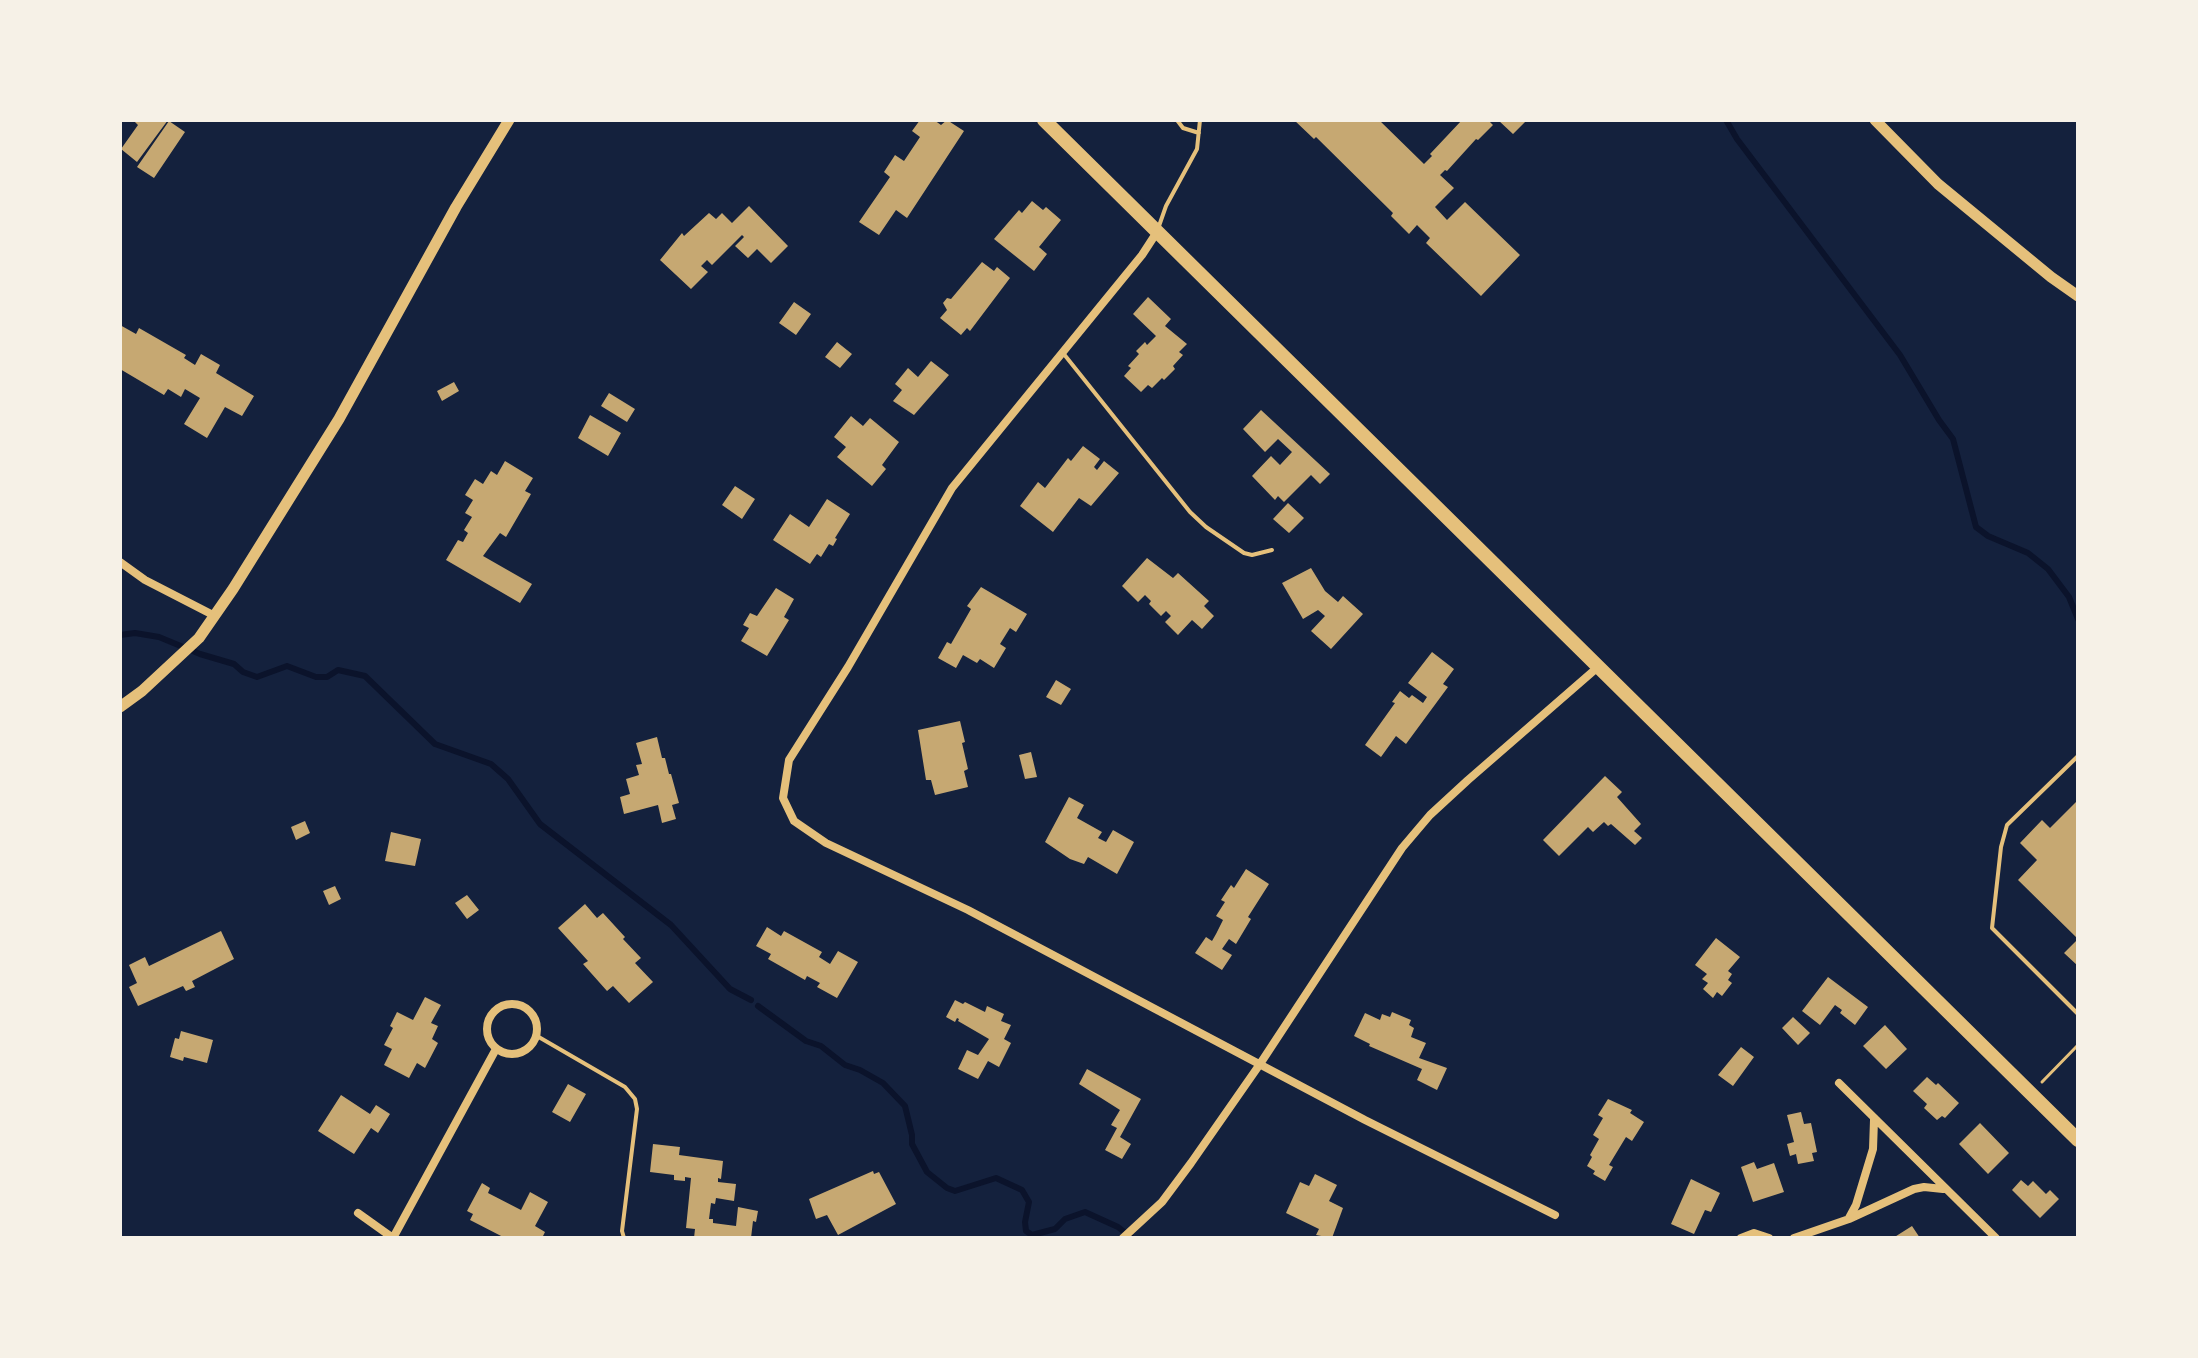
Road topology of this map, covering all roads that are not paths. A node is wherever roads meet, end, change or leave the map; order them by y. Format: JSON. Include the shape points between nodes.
{"nodes":[{"id":1,"x":509,"y":120,"type":"edge"},
{"id":2,"x":1044,"y":120,"type":"edge"},
{"id":3,"x":1177,"y":120,"type":"edge"},
{"id":4,"x":1200,"y":120,"type":"edge"},
{"id":5,"x":1875,"y":120,"type":"edge"},
{"id":6,"x":1199,"y":133,"type":"junction"},
{"id":7,"x":1157,"y":232,"type":"junction"},
{"id":8,"x":2078,"y":296,"type":"edge"},
{"id":9,"x":1063,"y":353,"type":"junction"},
{"id":10,"x":1272,"y":550,"type":"dead end"},
{"id":11,"x":120,"y":562,"type":"edge"},
{"id":12,"x":215,"y":616,"type":"junction"},
{"id":13,"x":1598,"y":667,"type":"junction"},
{"id":14,"x":120,"y":707,"type":"edge"},
{"id":15,"x":2078,"y":756,"type":"edge"},
{"id":16,"x":2078,"y":1014,"type":"edge"},
{"id":17,"x":537,"y":1036,"type":"junction"},
{"id":18,"x":496,"y":1049,"type":"junction"},
{"id":19,"x":1260,"y":1064,"type":"junction"},
{"id":20,"x":1839,"y":1083,"type":"dead end"},
{"id":21,"x":1874,"y":1119,"type":"junction"},
{"id":22,"x":2078,"y":1140,"type":"edge"},
{"id":23,"x":1944,"y":1189,"type":"junction"},
{"id":24,"x":358,"y":1213,"type":"dead end"},
{"id":25,"x":1555,"y":1215,"type":"dead end"},
{"id":26,"x":1849,"y":1219,"type":"junction"},
{"id":27,"x":393,"y":1238,"type":"edge"},
{"id":28,"x":624,"y":1238,"type":"edge"},
{"id":29,"x":1123,"y":1238,"type":"edge"},
{"id":30,"x":1741,"y":1238,"type":"edge"},
{"id":31,"x":1769,"y":1238,"type":"edge"},
{"id":32,"x":1794,"y":1238,"type":"edge"},
{"id":33,"x":1996,"y":1238,"type":"edge"}],
"edges":[{"from":1,"to":12,"type":"street","via":[[339,419]]},
{"from":2,"to":7,"type":"main road"},
{"from":3,"to":6,"type":"lane"},
{"from":4,"to":6,"type":"lane"},
{"from":5,"to":8,"type":"street","via":[[1938,184]]},
{"from":6,"to":7,"type":"lane","via":[[1194,158]]},
{"from":7,"to":9,"type":"street"},
{"from":7,"to":13,"type":"main road"},
{"from":9,"to":10,"type":"lane","via":[[1206,527],[1244,553]]},
{"from":9,"to":19,"type":"street","via":[[952,488],[789,760],[783,798],[794,821],[826,843],[968,910]]},
{"from":11,"to":12,"type":"street"},
{"from":12,"to":14,"type":"street","via":[[199,638]]},
{"from":13,"to":19,"type":"street","via":[[1430,815],[1402,848]]},
{"from":13,"to":22,"type":"main road"},
{"from":15,"to":16,"type":"lane","via":[[2007,825],[1992,928]]},
{"from":17,"to":18,"type":"street","via":[[520,1054]]},
{"from":17,"to":18,"type":"street","via":[[529,1010],[504,1005],[488,1022]]},
{"from":17,"to":28,"type":"lane","via":[[625,1087],[635,1099]]},
{"from":18,"to":27,"type":"street"},
{"from":19,"to":25,"type":"street"},
{"from":19,"to":29,"type":"street","via":[[1169,1192]]},
{"from":20,"to":21,"type":"street"},
{"from":21,"to":23,"type":"street"},
{"from":21,"to":26,"type":"street","via":[[1873,1149]]},
{"from":23,"to":26,"type":"street","via":[[1914,1189]]},
{"from":23,"to":33,"type":"street"},
{"from":24,"to":27,"type":"street"},
{"from":26,"to":32,"type":"street"},
{"from":30,"to":31,"type":"street","via":[[1754,1233]]}]}
